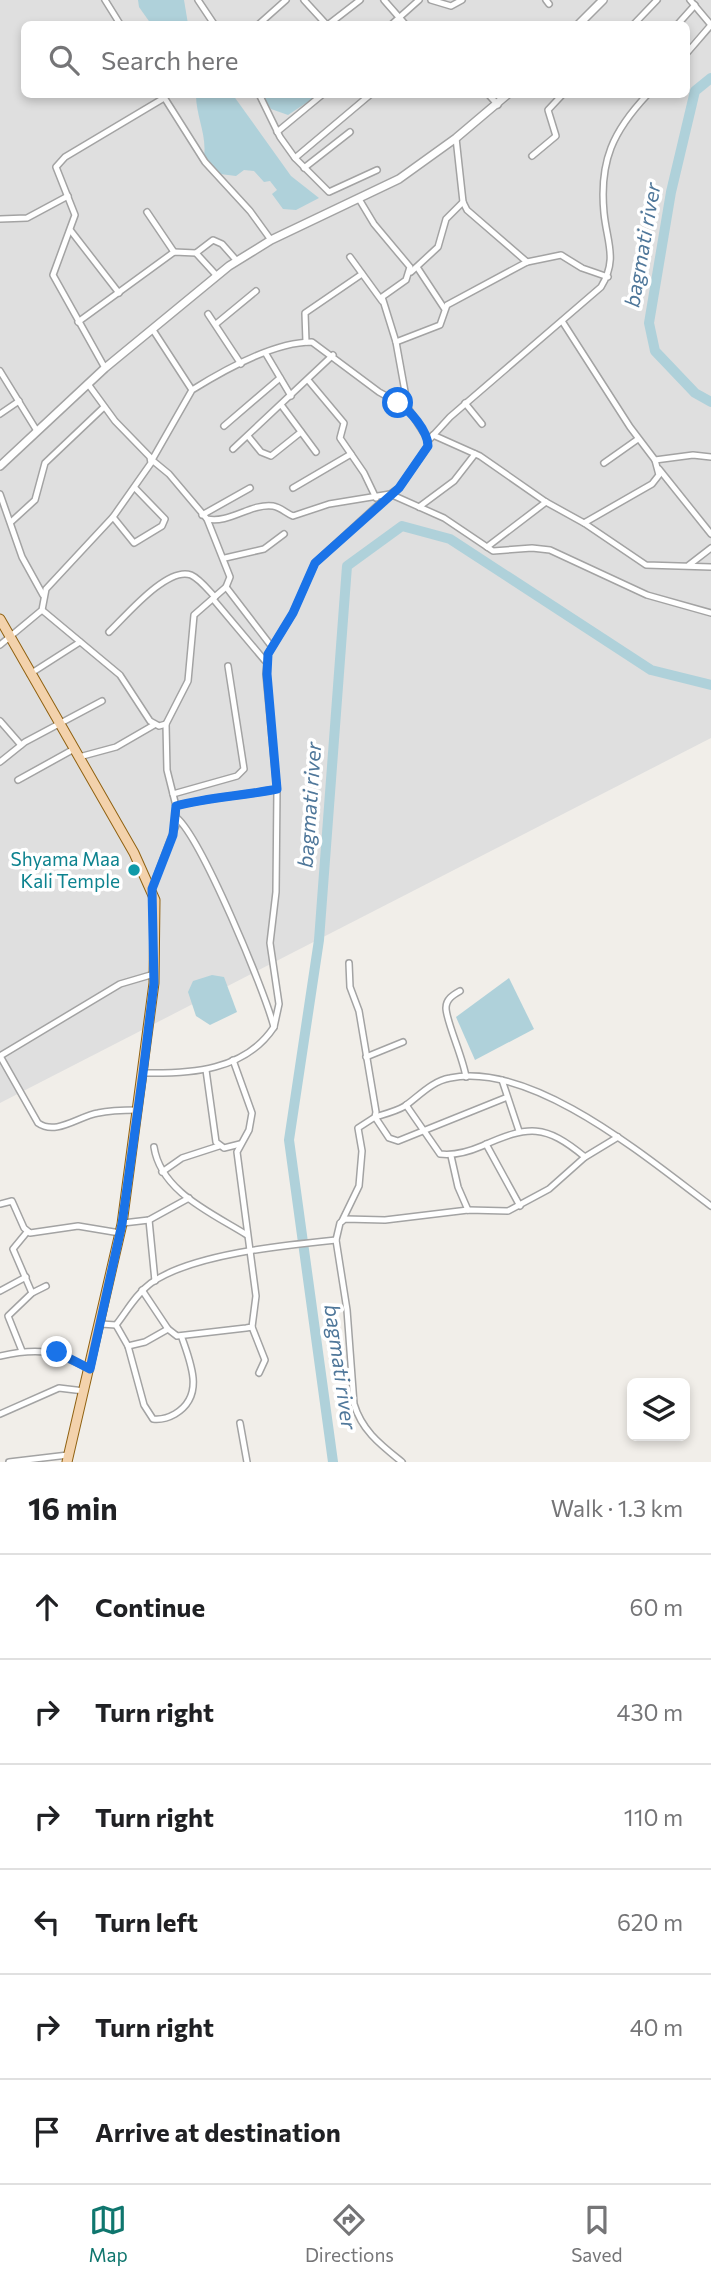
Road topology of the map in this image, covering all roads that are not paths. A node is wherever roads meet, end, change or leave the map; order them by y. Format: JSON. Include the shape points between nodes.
{"nodes":[{"id":1,"x":105,"y":0,"type":"edge"},
{"id":2,"x":198,"y":0,"type":"edge"},
{"id":3,"x":286,"y":0,"type":"edge"},
{"id":4,"x":304,"y":0,"type":"edge"},
{"id":5,"x":360,"y":0,"type":"edge"},
{"id":6,"x":384,"y":0,"type":"edge"},
{"id":7,"x":419,"y":0,"type":"edge"},
{"id":8,"x":432,"y":0,"type":"edge"},
{"id":9,"x":462,"y":0,"type":"edge"},
{"id":10,"x":603,"y":0,"type":"edge"},
{"id":11,"x":657,"y":0,"type":"edge"},
{"id":12,"x":690,"y":0,"type":"edge"},
{"id":13,"x":704,"y":0,"type":"edge"},
{"id":14,"x":696,"y":6,"type":"junction"},
{"id":15,"x":118,"y":21,"type":"edge"},
{"id":16,"x":212,"y":21,"type":"edge"},
{"id":17,"x":262,"y":21,"type":"edge"},
{"id":18,"x":325,"y":21,"type":"edge"},
{"id":19,"x":332,"y":21,"type":"edge"},
{"id":20,"x":402,"y":21,"type":"edge"},
{"id":21,"x":404,"y":21,"type":"edge"},
{"id":22,"x":582,"y":21,"type":"edge"},
{"id":23,"x":637,"y":21,"type":"edge"},
{"id":24,"x":681,"y":21,"type":"edge"},
{"id":25,"x":690,"y":50,"type":"edge"},
{"id":26,"x":160,"y":98,"type":"edge"},
{"id":27,"x":164,"y":98,"type":"edge"},
{"id":28,"x":261,"y":98,"type":"edge"},
{"id":29,"x":318,"y":98,"type":"edge"},
{"id":30,"x":366,"y":98,"type":"edge"},
{"id":31,"x":492,"y":98,"type":"edge"},
{"id":32,"x":504,"y":98,"type":"edge"},
{"id":33,"x":559,"y":98,"type":"edge"},
{"id":34,"x":645,"y":98,"type":"edge"},
{"id":35,"x":498,"y":105,"type":"junction"},
{"id":36,"x":277,"y":132,"type":"junction"},
{"id":37,"x":350,"y":132,"type":"dead end"},
{"id":38,"x":456,"y":138,"type":"junction"},
{"id":39,"x":533,"y":156,"type":"dead end"},
{"id":40,"x":295,"y":158,"type":"junction"},
{"id":41,"x":304,"y":168,"type":"junction"},
{"id":42,"x":377,"y":170,"type":"dead end"},
{"id":43,"x":68,"y":195,"type":"junction"},
{"id":44,"x":359,"y":199,"type":"junction"},
{"id":45,"x":463,"y":202,"type":"junction"},
{"id":46,"x":147,"y":212,"type":"dead end"},
{"id":47,"x":0,"y":219,"type":"edge"},
{"id":48,"x":71,"y":230,"type":"junction"},
{"id":49,"x":271,"y":240,"type":"junction"},
{"id":50,"x":174,"y":252,"type":"junction"},
{"id":51,"x":196,"y":253,"type":"junction"},
{"id":52,"x":350,"y":257,"type":"dead end"},
{"id":53,"x":237,"y":261,"type":"junction"},
{"id":54,"x":527,"y":262,"type":"junction"},
{"id":55,"x":417,"y":267,"type":"junction"},
{"id":56,"x":411,"y":272,"type":"junction"},
{"id":57,"x":362,"y":274,"type":"junction"},
{"id":58,"x":217,"y":276,"type":"junction"},
{"id":59,"x":608,"y":277,"type":"junction"},
{"id":60,"x":256,"y":291,"type":"dead end"},
{"id":61,"x":119,"y":293,"type":"junction"},
{"id":62,"x":382,"y":302,"type":"junction"},
{"id":63,"x":444,"y":307,"type":"junction"},
{"id":64,"x":208,"y":314,"type":"dead end"},
{"id":65,"x":562,"y":321,"type":"junction"},
{"id":66,"x":78,"y":322,"type":"junction"},
{"id":67,"x":215,"y":324,"type":"junction"},
{"id":68,"x":153,"y":330,"type":"junction"},
{"id":69,"x":306,"y":342,"type":"junction"},
{"id":70,"x":397,"y":342,"type":"junction"},
{"id":71,"x":266,"y":354,"type":"junction"},
{"id":72,"x":333,"y":355,"type":"junction"},
{"id":73,"x":241,"y":364,"type":"junction"},
{"id":74,"x":104,"y":368,"type":"junction"},
{"id":75,"x":0,"y":371,"type":"edge"},
{"id":76,"x":280,"y":378,"type":"junction"},
{"id":77,"x":308,"y":380,"type":"junction"},
{"id":78,"x":88,"y":384,"type":"junction"},
{"id":79,"x":192,"y":390,"type":"junction"},
{"id":80,"x":291,"y":396,"type":"junction"},
{"id":81,"x":19,"y":401,"type":"junction"},
{"id":82,"x":465,"y":403,"type":"junction"},
{"id":83,"x":282,"y":406,"type":"junction"},
{"id":84,"x":104,"y":407,"type":"junction"},
{"id":85,"x":408,"y":408,"type":"junction"},
{"id":86,"x":0,"y":414,"type":"edge"},
{"id":87,"x":482,"y":424,"type":"dead end"},
{"id":88,"x":224,"y":426,"type":"dead end"},
{"id":89,"x":37,"y":431,"type":"junction"},
{"id":90,"x":301,"y":432,"type":"junction"},
{"id":91,"x":433,"y":435,"type":"junction"},
{"id":92,"x":248,"y":436,"type":"junction"},
{"id":93,"x":638,"y":439,"type":"junction"},
{"id":94,"x":428,"y":441,"type":"junction"},
{"id":95,"x":233,"y":449,"type":"dead end"},
{"id":96,"x":316,"y":452,"type":"dead end"},
{"id":97,"x":351,"y":454,"type":"junction"},
{"id":98,"x":475,"y":454,"type":"junction"},
{"id":99,"x":711,"y":457,"type":"edge"},
{"id":100,"x":152,"y":460,"type":"junction"},
{"id":101,"x":655,"y":460,"type":"junction"},
{"id":102,"x":604,"y":463,"type":"dead end"},
{"id":103,"x":0,"y":466,"type":"edge"},
{"id":104,"x":659,"y":469,"type":"junction"},
{"id":105,"x":135,"y":488,"type":"junction"},
{"id":106,"x":250,"y":488,"type":"dead end"},
{"id":107,"x":293,"y":488,"type":"dead end"},
{"id":108,"x":0,"y":494,"type":"edge"},
{"id":109,"x":390,"y":494,"type":"junction"},
{"id":110,"x":376,"y":498,"type":"junction"},
{"id":111,"x":546,"y":502,"type":"junction"},
{"id":112,"x":419,"y":507,"type":"junction"},
{"id":113,"x":113,"y":517,"type":"junction"},
{"id":114,"x":204,"y":517,"type":"junction"},
{"id":115,"x":11,"y":522,"type":"junction"},
{"id":116,"x":584,"y":523,"type":"junction"},
{"id":117,"x":284,"y":534,"type":"dead end"},
{"id":118,"x":711,"y":534,"type":"edge"},
{"id":119,"x":487,"y":547,"type":"junction"},
{"id":120,"x":711,"y":548,"type":"edge"},
{"id":121,"x":225,"y":558,"type":"junction"},
{"id":122,"x":688,"y":566,"type":"junction"},
{"id":123,"x":711,"y":568,"type":"edge"},
{"id":124,"x":226,"y":587,"type":"junction"},
{"id":125,"x":43,"y":595,"type":"junction"},
{"id":126,"x":214,"y":598,"type":"junction"},
{"id":127,"x":42,"y":610,"type":"junction"},
{"id":128,"x":711,"y":613,"type":"edge"},
{"id":129,"x":0,"y":619,"type":"edge"},
{"id":130,"x":109,"y":632,"type":"dead end"},
{"id":131,"x":11,"y":639,"type":"junction"},
{"id":132,"x":80,"y":642,"type":"junction"},
{"id":133,"x":0,"y":645,"type":"edge"},
{"id":134,"x":272,"y":647,"type":"junction"},
{"id":135,"x":266,"y":662,"type":"junction"},
{"id":136,"x":228,"y":666,"type":"dead end"},
{"id":137,"x":30,"y":674,"type":"junction"},
{"id":138,"x":103,"y":701,"type":"dead end"},
{"id":139,"x":0,"y":721,"type":"edge"},
{"id":140,"x":166,"y":724,"type":"junction"},
{"id":141,"x":154,"y":725,"type":"junction"},
{"id":142,"x":59,"y":726,"type":"junction"},
{"id":143,"x":21,"y":745,"type":"junction"},
{"id":144,"x":76,"y":753,"type":"junction"},
{"id":145,"x":0,"y":762,"type":"edge"},
{"id":146,"x":18,"y":780,"type":"dead end"},
{"id":147,"x":277,"y":789,"type":"junction"},
{"id":148,"x":173,"y":794,"type":"junction"},
{"id":149,"x":176,"y":806,"type":"junction"},
{"id":150,"x":176,"y":818,"type":"junction"},
{"id":151,"x":152,"y":889,"type":"junction"},
{"id":152,"x":349,"y":963,"type":"dead end"},
{"id":153,"x":154,"y":974,"type":"junction"},
{"id":154,"x":460,"y":991,"type":"dead end"},
{"id":155,"x":274,"y":1027,"type":"junction"},
{"id":156,"x":403,"y":1042,"type":"dead end"},
{"id":157,"x":366,"y":1056,"type":"junction"},
{"id":158,"x":233,"y":1060,"type":"junction"},
{"id":159,"x":206,"y":1070,"type":"junction"},
{"id":160,"x":143,"y":1073,"type":"junction"},
{"id":161,"x":466,"y":1077,"type":"junction"},
{"id":162,"x":502,"y":1080,"type":"junction"},
{"id":163,"x":505,"y":1098,"type":"junction"},
{"id":164,"x":406,"y":1105,"type":"junction"},
{"id":165,"x":138,"y":1110,"type":"junction"},
{"id":166,"x":375,"y":1117,"type":"junction"},
{"id":167,"x":519,"y":1131,"type":"junction"},
{"id":168,"x":423,"y":1133,"type":"junction"},
{"id":169,"x":618,"y":1137,"type":"junction"},
{"id":170,"x":240,"y":1144,"type":"junction"},
{"id":171,"x":486,"y":1144,"type":"junction"},
{"id":172,"x":219,"y":1146,"type":"junction"},
{"id":173,"x":154,"y":1147,"type":"dead end"},
{"id":174,"x":451,"y":1156,"type":"junction"},
{"id":175,"x":585,"y":1157,"type":"junction"},
{"id":176,"x":162,"y":1172,"type":"junction"},
{"id":177,"x":189,"y":1198,"type":"junction"},
{"id":178,"x":0,"y":1204,"type":"edge"},
{"id":179,"x":520,"y":1206,"type":"junction"},
{"id":180,"x":711,"y":1206,"type":"edge"},
{"id":181,"x":468,"y":1210,"type":"junction"},
{"id":182,"x":149,"y":1220,"type":"junction"},
{"id":183,"x":342,"y":1221,"type":"junction"},
{"id":184,"x":123,"y":1223,"type":"junction"},
{"id":185,"x":27,"y":1232,"type":"junction"},
{"id":186,"x":120,"y":1233,"type":"junction"},
{"id":187,"x":247,"y":1235,"type":"junction"},
{"id":188,"x":336,"y":1240,"type":"junction"},
{"id":189,"x":251,"y":1250,"type":"junction"},
{"id":190,"x":26,"y":1277,"type":"junction"},
{"id":191,"x":155,"y":1281,"type":"junction"},
{"id":192,"x":46,"y":1286,"type":"dead end"},
{"id":193,"x":142,"y":1290,"type":"junction"},
{"id":194,"x":0,"y":1291,"type":"edge"},
{"id":195,"x":32,"y":1293,"type":"junction"},
{"id":196,"x":0,"y":1315,"type":"edge"},
{"id":197,"x":8,"y":1316,"type":"junction"},
{"id":198,"x":101,"y":1324,"type":"junction"},
{"id":199,"x":116,"y":1325,"type":"junction"},
{"id":200,"x":251,"y":1326,"type":"junction"},
{"id":201,"x":168,"y":1329,"type":"junction"},
{"id":202,"x":182,"y":1338,"type":"junction"},
{"id":203,"x":128,"y":1346,"type":"junction"},
{"id":204,"x":22,"y":1351,"type":"junction"},
{"id":205,"x":0,"y":1356,"type":"edge"},
{"id":206,"x":90,"y":1369,"type":"junction"},
{"id":207,"x":259,"y":1373,"type":"dead end"},
{"id":208,"x":84,"y":1391,"type":"junction"},
{"id":209,"x":0,"y":1414,"type":"edge"},
{"id":210,"x":240,"y":1423,"type":"dead end"},
{"id":211,"x":67,"y":1459,"type":"edge"},
{"id":212,"x":9,"y":1462,"type":"edge"},
{"id":213,"x":247,"y":1462,"type":"edge"},
{"id":214,"x":402,"y":1462,"type":"edge"}],
"edges":[{"from":1,"to":15,"type":"street"},
{"from":2,"to":16,"type":"street"},
{"from":3,"to":17,"type":"street"},
{"from":4,"to":18,"type":"street"},
{"from":5,"to":19,"type":"street"},
{"from":6,"to":20,"type":"street"},
{"from":7,"to":21,"type":"street"},
{"from":8,"to":9,"type":"street","via":[[451,6]]},
{"from":10,"to":22,"type":"street"},
{"from":11,"to":23,"type":"street"},
{"from":12,"to":14,"type":"street"},
{"from":13,"to":14,"type":"street"},
{"from":14,"to":24,"type":"street"},
{"from":14,"to":25,"type":"street","via":[[711,25]]},
{"from":26,"to":43,"type":"street","via":[[58,163],[57,172]]},
{"from":27,"to":49,"type":"street","via":[[205,162]]},
{"from":28,"to":36,"type":"street"},
{"from":29,"to":36,"type":"street"},
{"from":30,"to":40,"type":"street"},
{"from":31,"to":35,"type":"street"},
{"from":32,"to":35,"type":"street"},
{"from":33,"to":39,"type":"street","via":[[548,110],[556,136]]},
{"from":34,"to":59,"type":"street","via":[[612,141],[604,212],[612,262]]},
{"from":35,"to":38,"type":"street"},
{"from":36,"to":40,"type":"street"},
{"from":37,"to":41,"type":"street"},
{"from":38,"to":44,"type":"street","via":[[399,179]]},
{"from":38,"to":45,"type":"street"},
{"from":40,"to":41,"type":"street"},
{"from":41,"to":42,"type":"street","via":[[330,192]]},
{"from":43,"to":47,"type":"street","via":[[27,218]]},
{"from":43,"to":48,"type":"street","via":[[75,215]]},
{"from":44,"to":49,"type":"street"},
{"from":44,"to":56,"type":"street"},
{"from":45,"to":54,"type":"street","via":[[477,220]]},
{"from":45,"to":55,"type":"street","via":[[446,219],[438,247]]},
{"from":46,"to":50,"type":"street"},
{"from":48,"to":61,"type":"street"},
{"from":48,"to":66,"type":"street","via":[[52,271]]},
{"from":49,"to":53,"type":"street"},
{"from":50,"to":51,"type":"street"},
{"from":50,"to":61,"type":"street"},
{"from":51,"to":53,"type":"street","via":[[213,240]]},
{"from":51,"to":58,"type":"street"},
{"from":52,"to":57,"type":"street"},
{"from":53,"to":58,"type":"street"},
{"from":54,"to":59,"type":"street","via":[[561,255]]},
{"from":54,"to":63,"type":"street"},
{"from":55,"to":56,"type":"street"},
{"from":55,"to":63,"type":"street"},
{"from":56,"to":62,"type":"street"},
{"from":57,"to":62,"type":"street"},
{"from":57,"to":69,"type":"street","via":[[305,313]]},
{"from":58,"to":68,"type":"street"},
{"from":59,"to":65,"type":"street"},
{"from":60,"to":67,"type":"street"},
{"from":61,"to":66,"type":"street"},
{"from":62,"to":70,"type":"street"},
{"from":63,"to":70,"type":"street","via":[[440,325]]},
{"from":64,"to":67,"type":"street"},
{"from":65,"to":82,"type":"street"},
{"from":65,"to":93,"type":"street"},
{"from":66,"to":74,"type":"street"},
{"from":67,"to":73,"type":"street"},
{"from":68,"to":74,"type":"street"},
{"from":68,"to":79,"type":"street"},
{"from":69,"to":71,"type":"street"},
{"from":69,"to":72,"type":"street"},
{"from":70,"to":85,"type":"street"},
{"from":71,"to":73,"type":"street"},
{"from":71,"to":76,"type":"street"},
{"from":72,"to":77,"type":"street"},
{"from":72,"to":85,"type":"street","via":[[379,392]]},
{"from":73,"to":79,"type":"street"},
{"from":74,"to":78,"type":"street"},
{"from":75,"to":81,"type":"street"},
{"from":76,"to":80,"type":"street"},
{"from":76,"to":88,"type":"street"},
{"from":77,"to":80,"type":"street"},
{"from":77,"to":97,"type":"street","via":[[344,423],[340,438]]},
{"from":78,"to":84,"type":"street"},
{"from":78,"to":89,"type":"street"},
{"from":79,"to":100,"type":"street"},
{"from":80,"to":83,"type":"street"},
{"from":81,"to":86,"type":"street"},
{"from":81,"to":89,"type":"street"},
{"from":82,"to":87,"type":"street"},
{"from":82,"to":91,"type":"street"},
{"from":83,"to":90,"type":"street"},
{"from":83,"to":92,"type":"street"},
{"from":84,"to":100,"type":"street"},
{"from":84,"to":115,"type":"street","via":[[45,463],[35,500]]},
{"from":85,"to":94,"type":"street"},
{"from":89,"to":103,"type":"street"},
{"from":90,"to":92,"type":"street","via":[[271,456],[261,452]]},
{"from":90,"to":96,"type":"street"},
{"from":91,"to":94,"type":"street"},
{"from":91,"to":98,"type":"street"},
{"from":92,"to":95,"type":"street"},
{"from":93,"to":101,"type":"street"},
{"from":93,"to":102,"type":"street"},
{"from":94,"to":109,"type":"street","via":[[399,488]]},
{"from":97,"to":107,"type":"street"},
{"from":97,"to":110,"type":"street"},
{"from":98,"to":111,"type":"street"},
{"from":98,"to":112,"type":"street","via":[[454,481]]},
{"from":99,"to":101,"type":"street"},
{"from":100,"to":105,"type":"street"},
{"from":100,"to":114,"type":"street"},
{"from":101,"to":104,"type":"street"},
{"from":104,"to":116,"type":"street","via":[[652,484]]},
{"from":104,"to":118,"type":"street"},
{"from":105,"to":113,"type":"street"},
{"from":105,"to":113,"type":"street","via":[[165,519],[162,526],[134,543]]},
{"from":106,"to":114,"type":"street"},
{"from":108,"to":115,"type":"street"},
{"from":109,"to":110,"type":"street"},
{"from":109,"to":112,"type":"street"},
{"from":109,"to":134,"type":"street","via":[[315,563]]},
{"from":110,"to":114,"type":"street","via":[[329,504],[293,516],[267,506],[216,520]]},
{"from":111,"to":116,"type":"street"},
{"from":111,"to":119,"type":"street"},
{"from":112,"to":119,"type":"street"},
{"from":113,"to":125,"type":"street"},
{"from":114,"to":121,"type":"street"},
{"from":115,"to":125,"type":"street","via":[[22,557]]},
{"from":116,"to":122,"type":"street","via":[[646,565]]},
{"from":117,"to":121,"type":"street","via":[[264,549]]},
{"from":119,"to":128,"type":"street","via":[[498,552],[550,550],[647,595]]},
{"from":120,"to":122,"type":"street"},
{"from":121,"to":124,"type":"street","via":[[230,577]]},
{"from":122,"to":123,"type":"street"},
{"from":124,"to":126,"type":"street"},
{"from":124,"to":134,"type":"street"},
{"from":125,"to":127,"type":"street"},
{"from":126,"to":130,"type":"street","via":[[194,577],[171,577]]},
{"from":126,"to":135,"type":"street"},
{"from":126,"to":140,"type":"street","via":[[194,615],[188,681]]},
{"from":127,"to":131,"type":"street"},
{"from":127,"to":132,"type":"street"},
{"from":129,"to":131,"type":"main road"},
{"from":131,"to":133,"type":"street"},
{"from":131,"to":137,"type":"main road"},
{"from":132,"to":137,"type":"street"},
{"from":132,"to":141,"type":"street","via":[[120,675]]},
{"from":134,"to":135,"type":"street"},
{"from":135,"to":147,"type":"street"},
{"from":136,"to":148,"type":"street","via":[[244,769],[237,776]]},
{"from":137,"to":142,"type":"main road"},
{"from":138,"to":142,"type":"street"},
{"from":139,"to":143,"type":"street"},
{"from":140,"to":141,"type":"street"},
{"from":140,"to":148,"type":"street","via":[[167,770]]},
{"from":141,"to":144,"type":"street","via":[[116,747]]},
{"from":142,"to":143,"type":"street"},
{"from":142,"to":144,"type":"main road"},
{"from":143,"to":145,"type":"street"},
{"from":144,"to":146,"type":"street"},
{"from":144,"to":151,"type":"main road"},
{"from":147,"to":149,"type":"street"},
{"from":147,"to":155,"type":"street","via":[[276,892],[270,943],[279,1004]]},
{"from":148,"to":149,"type":"street"},
{"from":149,"to":150,"type":"street"},
{"from":150,"to":151,"type":"street"},
{"from":150,"to":155,"type":"street","via":[[186,825],[207,866]]},
{"from":151,"to":153,"type":"main road"},
{"from":152,"to":157,"type":"street"},
{"from":153,"to":160,"type":"main road"},
{"from":153,"to":165,"type":"street","via":[[120,984],[0,1056],[44,1127],[108,1111]]},
{"from":154,"to":161,"type":"street","via":[[446,1006]]},
{"from":155,"to":158,"type":"street","via":[[259,1045]]},
{"from":156,"to":157,"type":"street"},
{"from":157,"to":166,"type":"street"},
{"from":158,"to":159,"type":"street"},
{"from":158,"to":170,"type":"street","via":[[252,1112]]},
{"from":159,"to":160,"type":"street"},
{"from":159,"to":172,"type":"street"},
{"from":160,"to":165,"type":"main road"},
{"from":161,"to":162,"type":"street"},
{"from":161,"to":164,"type":"street","via":[[438,1082]]},
{"from":162,"to":163,"type":"street"},
{"from":162,"to":169,"type":"street","via":[[598,1122]]},
{"from":163,"to":167,"type":"street"},
{"from":163,"to":168,"type":"street"},
{"from":164,"to":166,"type":"street"},
{"from":164,"to":168,"type":"street"},
{"from":165,"to":184,"type":"main road"},
{"from":166,"to":168,"type":"street","via":[[394,1142]]},
{"from":166,"to":183,"type":"street","via":[[358,1128],[362,1151],[359,1186]]},
{"from":167,"to":171,"type":"street"},
{"from":167,"to":175,"type":"street","via":[[557,1136]]},
{"from":168,"to":174,"type":"street","via":[[435,1150]]},
{"from":169,"to":175,"type":"street"},
{"from":169,"to":180,"type":"street"},
{"from":170,"to":172,"type":"street"},
{"from":170,"to":187,"type":"street","via":[[237,1152]]},
{"from":171,"to":174,"type":"street"},
{"from":171,"to":179,"type":"street"},
{"from":172,"to":176,"type":"street","via":[[182,1158]]},
{"from":173,"to":176,"type":"street"},
{"from":174,"to":181,"type":"street"},
{"from":175,"to":179,"type":"street","via":[[549,1189]]},
{"from":176,"to":177,"type":"street"},
{"from":177,"to":182,"type":"street"},
{"from":177,"to":187,"type":"street"},
{"from":178,"to":185,"type":"street","via":[[12,1201]]},
{"from":179,"to":181,"type":"street"},
{"from":181,"to":183,"type":"street"},
{"from":182,"to":184,"type":"street"},
{"from":182,"to":191,"type":"street"},
{"from":183,"to":188,"type":"street"},
{"from":184,"to":186,"type":"main road"},
{"from":185,"to":186,"type":"street","via":[[78,1227]]},
{"from":185,"to":190,"type":"street","via":[[13,1246]]},
{"from":186,"to":198,"type":"main road"},
{"from":187,"to":189,"type":"street"},
{"from":188,"to":189,"type":"street"},
{"from":188,"to":214,"type":"street","via":[[358,1418],[371,1436]]},
{"from":189,"to":191,"type":"street"},
{"from":189,"to":200,"type":"street","via":[[256,1296]]},
{"from":190,"to":194,"type":"street"},
{"from":190,"to":195,"type":"street"},
{"from":191,"to":193,"type":"street"},
{"from":192,"to":195,"type":"street"},
{"from":193,"to":199,"type":"street"},
{"from":193,"to":201,"type":"street"},
{"from":195,"to":197,"type":"street"},
{"from":196,"to":197,"type":"street"},
{"from":197,"to":204,"type":"street"},
{"from":198,"to":199,"type":"street"},
{"from":198,"to":206,"type":"main road"},
{"from":199,"to":203,"type":"street"},
{"from":200,"to":202,"type":"street"},
{"from":200,"to":207,"type":"street","via":[[265,1360]]},
{"from":201,"to":202,"type":"street"},
{"from":201,"to":203,"type":"street"},
{"from":202,"to":203,"type":"street","via":[[194,1391],[180,1410],[159,1420],[153,1419],[144,1405]]},
{"from":204,"to":205,"type":"street"},
{"from":204,"to":206,"type":"street","via":[[57,1352]]},
{"from":206,"to":208,"type":"main road"},
{"from":208,"to":209,"type":"street","via":[[59,1388]]},
{"from":208,"to":211,"type":"main road"},
{"from":210,"to":213,"type":"street"},
{"from":211,"to":212,"type":"street"}]}
